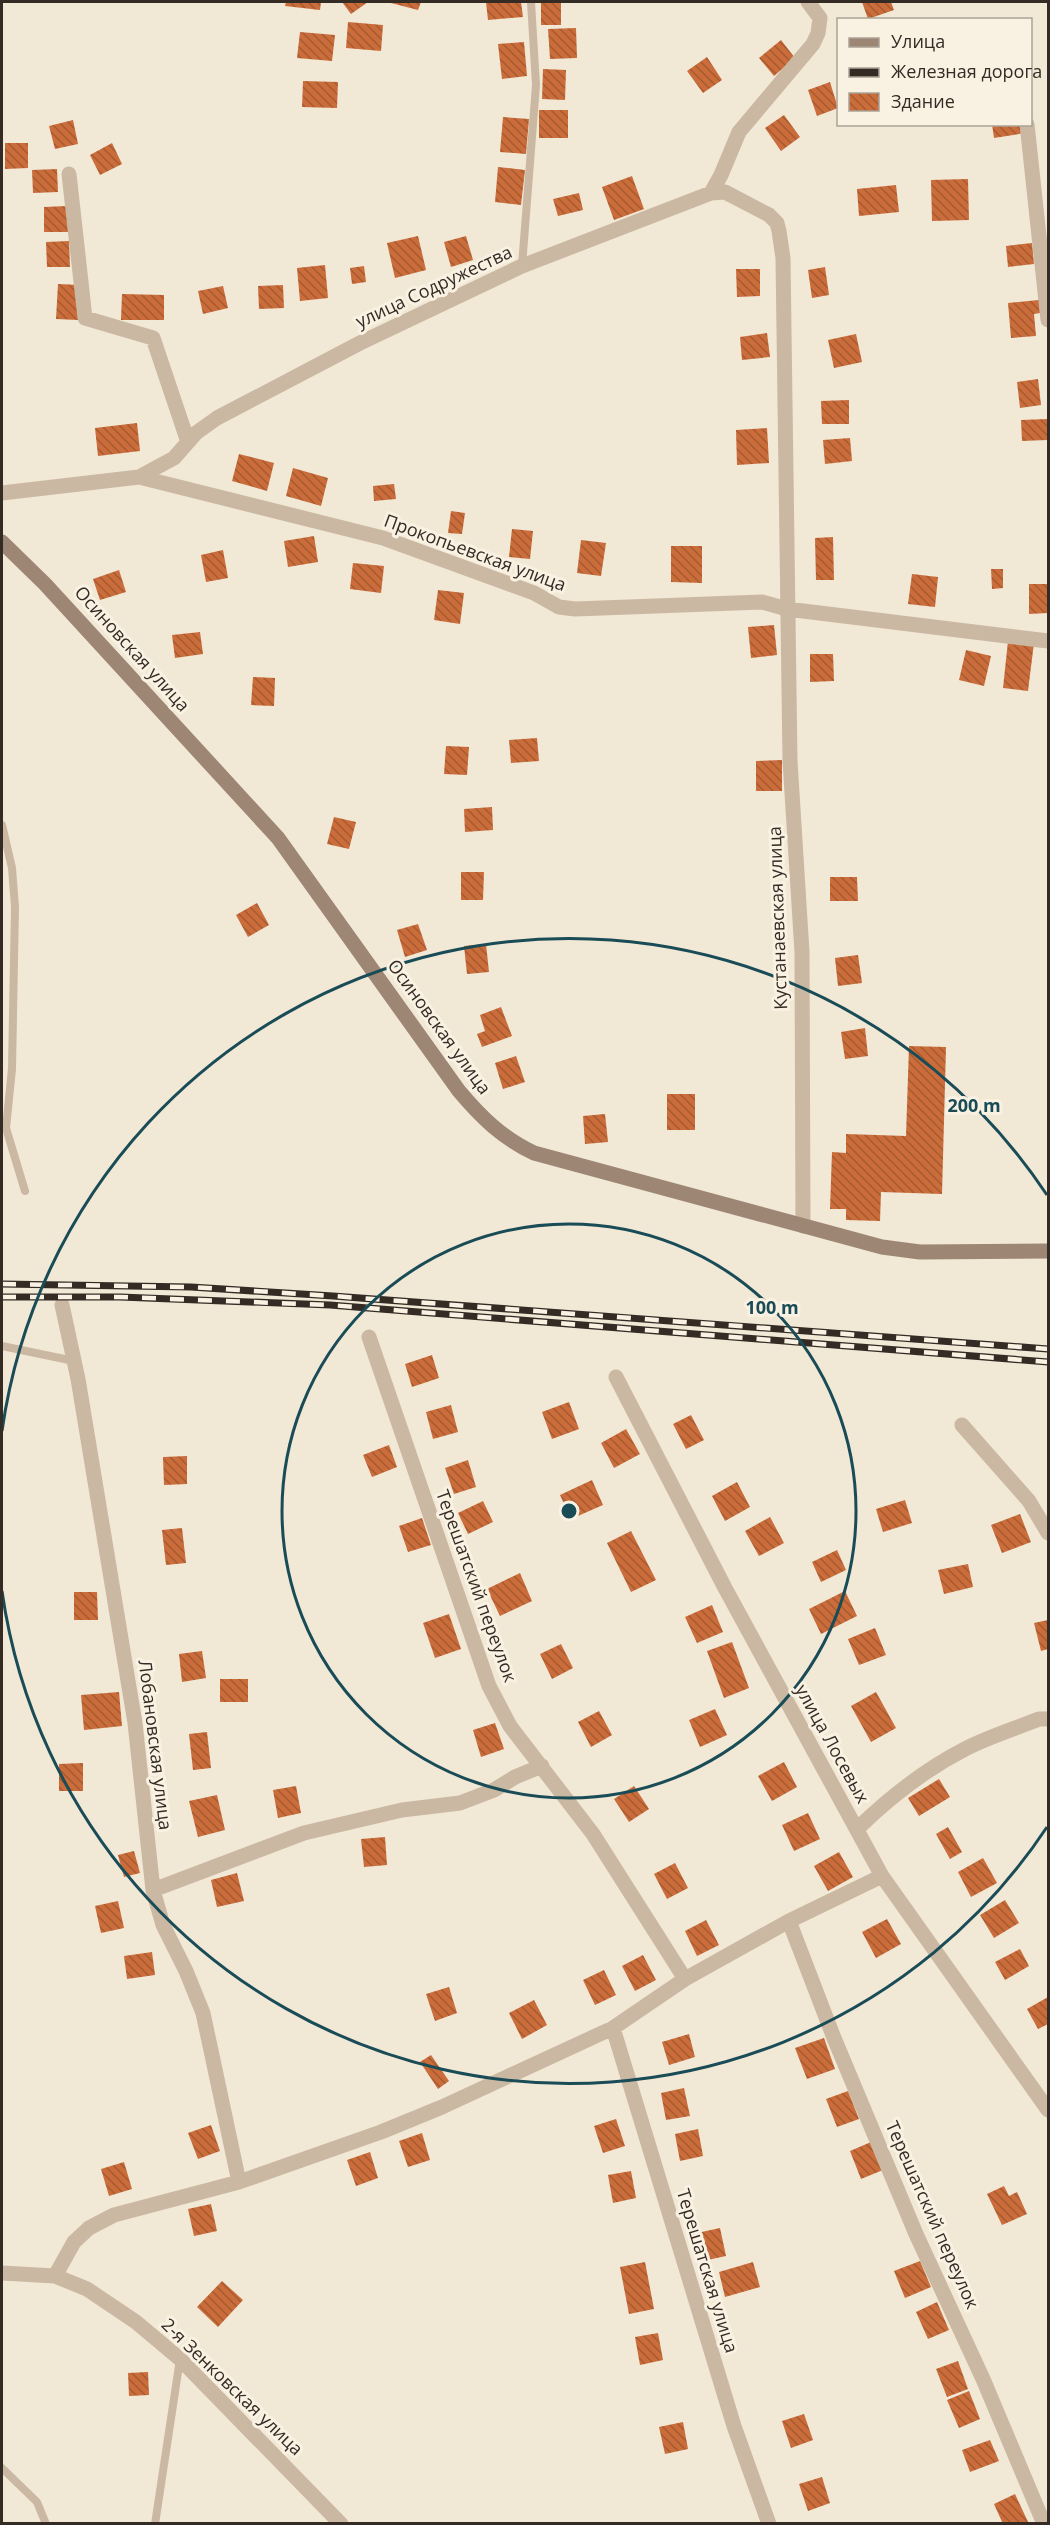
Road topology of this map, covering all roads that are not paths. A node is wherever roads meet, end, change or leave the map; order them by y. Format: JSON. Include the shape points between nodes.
{"nodes":[{"id":1,"x":531,"y":2,"type":"edge"},
{"id":2,"x":808,"y":2,"type":"edge"},
{"id":3,"x":825,"y":2,"type":"edge"},
{"id":4,"x":820,"y":18,"type":"junction"},
{"id":5,"x":1027,"y":126,"type":"edge"},
{"id":6,"x":69,"y":174,"type":"dead end"},
{"id":7,"x":711,"y":194,"type":"junction"},
{"id":8,"x":522,"y":266,"type":"junction"},
{"id":9,"x":1048,"y":320,"type":"edge"},
{"id":10,"x":188,"y":442,"type":"junction"},
{"id":11,"x":139,"y":477,"type":"junction"},
{"id":12,"x":2,"y":493,"type":"edge"},
{"id":13,"x":2,"y":542,"type":"edge"},
{"id":14,"x":787,"y":609,"type":"junction"},
{"id":15,"x":1048,"y":641,"type":"edge"},
{"id":16,"x":2,"y":825,"type":"edge"},
{"id":17,"x":25,"y":1191,"type":"dead end"},
{"id":18,"x":803,"y":1226,"type":"junction"},
{"id":19,"x":1048,"y":1251,"type":"edge"},
{"id":20,"x":62,"y":1305,"type":"dead end"},
{"id":21,"x":369,"y":1337,"type":"dead end"},
{"id":22,"x":2,"y":1346,"type":"edge"},
{"id":23,"x":74,"y":1361,"type":"junction"},
{"id":24,"x":616,"y":1377,"type":"dead end"},
{"id":25,"x":962,"y":1425,"type":"dead end"},
{"id":26,"x":1048,"y":1533,"type":"edge"},
{"id":27,"x":1048,"y":1719,"type":"edge"},
{"id":28,"x":542,"y":1766,"type":"junction"},
{"id":29,"x":857,"y":1829,"type":"junction"},
{"id":30,"x":882,"y":1876,"type":"junction"},
{"id":31,"x":153,"y":1890,"type":"junction"},
{"id":32,"x":789,"y":1921,"type":"junction"},
{"id":33,"x":685,"y":1978,"type":"junction"},
{"id":34,"x":613,"y":2028,"type":"junction"},
{"id":35,"x":1048,"y":2110,"type":"edge"},
{"id":36,"x":239,"y":2182,"type":"junction"},
{"id":37,"x":2,"y":2272,"type":"edge"},
{"id":38,"x":55,"y":2276,"type":"junction"},
{"id":39,"x":180,"y":2359,"type":"junction"},
{"id":40,"x":2,"y":2468,"type":"edge"},
{"id":41,"x":46,"y":2523,"type":"edge"},
{"id":42,"x":155,"y":2523,"type":"edge"},
{"id":43,"x":341,"y":2523,"type":"edge"},
{"id":44,"x":769,"y":2523,"type":"edge"},
{"id":45,"x":1044,"y":2523,"type":"edge"}],
"edges":[{"from":1,"to":8,"type":"lane","via":[[537,85]]},
{"from":2,"to":4,"type":"street"},
{"from":3,"to":4,"type":"street"},
{"from":4,"to":7,"type":"street","via":[[813,44],[739,132]]},
{"from":5,"to":9,"type":"street"},
{"from":6,"to":10,"type":"street","via":[[85,318],[153,338]]},
{"from":7,"to":8,"type":"street","name":"улица Содружества"},
{"from":7,"to":14,"type":"street","name":"Кустанаевская улица","via":[[725,192],[754,205],[769,214],[779,231],[783,258]]},
{"from":8,"to":10,"type":"street","name":"улица Содружества","via":[[227,412],[204,425]]},
{"from":10,"to":11,"type":"street","name":"улица Содружества","via":[[174,459]]},
{"from":11,"to":12,"type":"street","name":"Прокопьевская улица"},
{"from":11,"to":14,"type":"street","name":"Прокопьевская улица","via":[[383,538],[534,593],[559,607],[762,602]]},
{"from":13,"to":18,"type":"main road","name":"Осиновская улица","via":[[278,838],[459,1091],[510,1142],[534,1153]]},
{"from":14,"to":15,"type":"street","name":"Прокопьевская улица"},
{"from":14,"to":18,"type":"street","name":"Кустанаевская улица","via":[[790,760],[802,952]]},
{"from":16,"to":17,"type":"lane","via":[[12,868],[15,907],[12,1069],[6,1128]]},
{"from":18,"to":19,"type":"main road","name":"Осиновская улица","via":[[854,1241],[920,1252]]},
{"from":20,"to":23,"type":"street","name":"Лобановская улица"},
{"from":21,"to":28,"type":"street","name":"Терешатский переулок","via":[[489,1686],[510,1726]]},
{"from":22,"to":23,"type":"lane"},
{"from":23,"to":31,"type":"street","name":"Лобановская улица","via":[[135,1723]]},
{"from":24,"to":29,"type":"street","name":"улица Лосевых","via":[[725,1588]]},
{"from":25,"to":26,"type":"street","via":[[1029,1500]]},
{"from":27,"to":29,"type":"street","via":[[1039,1719],[966,1749],[917,1777]]},
{"from":28,"to":31,"type":"street","via":[[460,1803],[402,1810],[304,1833]]},
{"from":28,"to":33,"type":"street","name":"Терешатский переулок","via":[[593,1834]]},
{"from":29,"to":30,"type":"street","name":"улица Лосевых"},
{"from":30,"to":32,"type":"street"},
{"from":30,"to":35,"type":"street","name":"улица Лосевых"},
{"from":31,"to":36,"type":"street","name":"Лобановская улица","via":[[163,1925],[203,2013]]},
{"from":32,"to":33,"type":"street"},
{"from":32,"to":45,"type":"street","name":"Терешатский переулок","via":[[916,2234]]},
{"from":33,"to":34,"type":"street"},
{"from":34,"to":36,"type":"street","via":[[442,2107]]},
{"from":34,"to":44,"type":"street","name":"Терешатская улица","via":[[734,2426]]},
{"from":36,"to":38,"type":"street","via":[[114,2215],[89,2228],[74,2242]]},
{"from":37,"to":38,"type":"street","name":"2-я Зенковская улица"},
{"from":38,"to":39,"type":"street","name":"2-я Зенковская улица","via":[[87,2289],[136,2322]]},
{"from":39,"to":42,"type":"lane"},
{"from":39,"to":43,"type":"street","name":"2-я Зенковская улица"},
{"from":40,"to":41,"type":"lane","via":[[37,2502]]}]}
